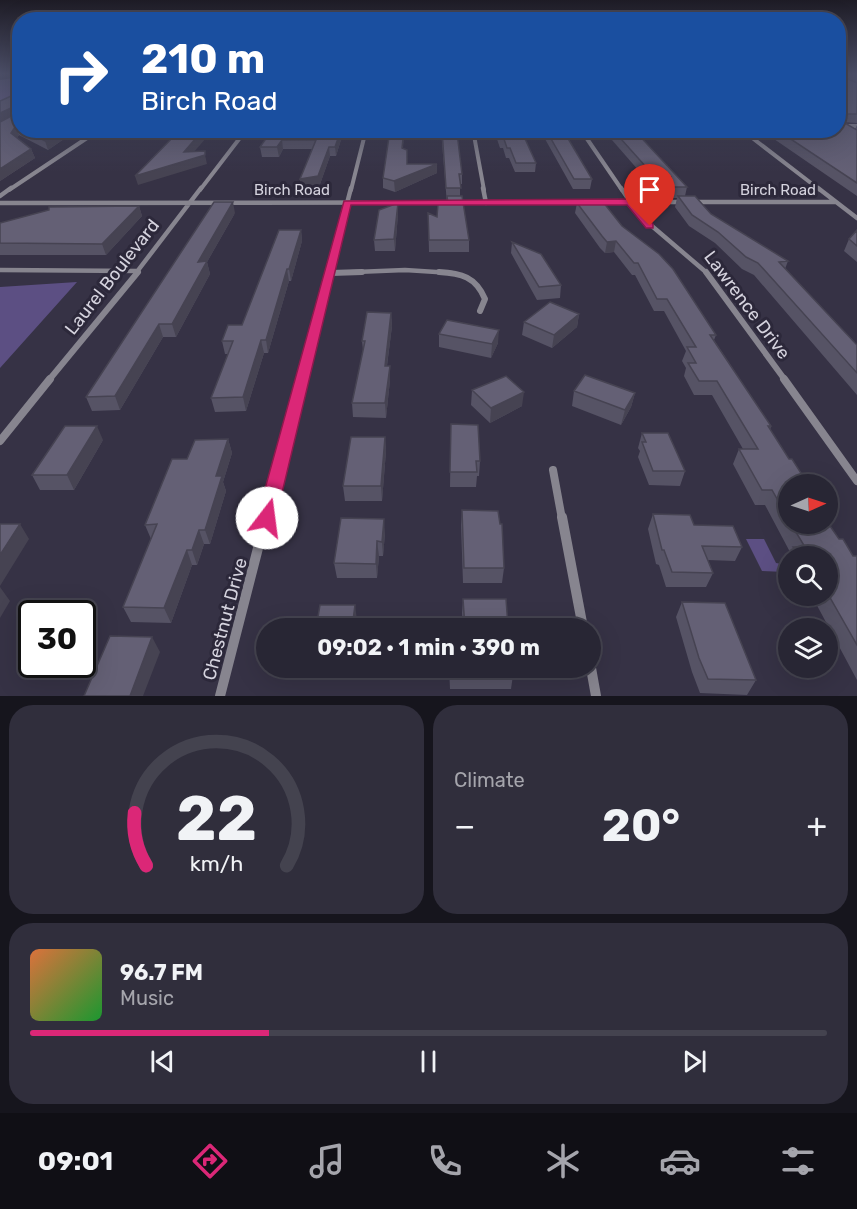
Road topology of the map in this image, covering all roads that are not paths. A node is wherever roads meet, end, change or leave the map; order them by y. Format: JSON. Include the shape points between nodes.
{"nodes":[{"id":1,"x":846,"y":130,"type":"edge"},
{"id":2,"x":849,"y":131,"type":"edge"},
{"id":3,"x":87,"y":138,"type":"edge"},
{"id":4,"x":240,"y":138,"type":"edge"},
{"id":5,"x":364,"y":138,"type":"edge"},
{"id":6,"x":474,"y":138,"type":"edge"},
{"id":7,"x":586,"y":138,"type":"edge"},
{"id":8,"x":752,"y":138,"type":"edge"},
{"id":9,"x":0,"y":196,"type":"edge"},
{"id":10,"x":0,"y":202,"type":"edge"},
{"id":11,"x":190,"y":202,"type":"junction"},
{"id":12,"x":347,"y":202,"type":"junction"},
{"id":13,"x":629,"y":202,"type":"junction"},
{"id":14,"x":836,"y":202,"type":"junction"},
{"id":15,"x":486,"y":203,"type":"junction"},
{"id":16,"x":857,"y":218,"type":"edge"},
{"id":17,"x":0,"y":270,"type":"edge"},
{"id":18,"x":138,"y":271,"type":"junction"},
{"id":19,"x":331,"y":273,"type":"junction"},
{"id":20,"x":480,"y":311,"type":"dead end"},
{"id":21,"x":0,"y":441,"type":"edge"},
{"id":22,"x":846,"y":466,"type":"junction"},
{"id":23,"x":857,"y":466,"type":"edge"},
{"id":24,"x":553,"y":470,"type":"dead end"},
{"id":25,"x":857,"y":481,"type":"edge"},
{"id":26,"x":581,"y":618,"type":"edge"},
{"id":27,"x":593,"y":678,"type":"edge"},
{"id":28,"x":220,"y":696,"type":"edge"},
{"id":29,"x":596,"y":696,"type":"edge"}],
"edges":[{"from":1,"to":2,"type":"street"},
{"from":3,"to":9,"type":"street"},
{"from":4,"to":11,"type":"street","name":"Laurel Boulevard"},
{"from":5,"to":12,"type":"street","name":"Chestnut Drive"},
{"from":6,"to":15,"type":"street"},
{"from":7,"to":13,"type":"street","name":"Lawrence Drive"},
{"from":8,"to":14,"type":"street"},
{"from":10,"to":11,"type":"street","name":"Birch Road"},
{"from":11,"to":12,"type":"street","name":"Birch Road"},
{"from":11,"to":18,"type":"street","name":"Laurel Boulevard"},
{"from":12,"to":15,"type":"street","name":"Birch Road"},
{"from":12,"to":19,"type":"street","name":"Chestnut Drive"},
{"from":13,"to":14,"type":"street","name":"Birch Road"},
{"from":13,"to":15,"type":"street","name":"Birch Road"},
{"from":13,"to":22,"type":"street","name":"Lawrence Drive","via":[[650,226],[696,259],[713,279]]},
{"from":14,"to":16,"type":"street"},
{"from":17,"to":18,"type":"street"},
{"from":18,"to":21,"type":"street","name":"Laurel Boulevard"},
{"from":19,"to":20,"type":"street","via":[[451,271],[471,278],[481,288],[485,299]]},
{"from":19,"to":28,"type":"street","name":"Chestnut Drive"},
{"from":22,"to":23,"type":"street"},
{"from":22,"to":25,"type":"street","name":"Lawrence Drive"},
{"from":24,"to":26,"type":"street"},
{"from":27,"to":29,"type":"street"}]}
